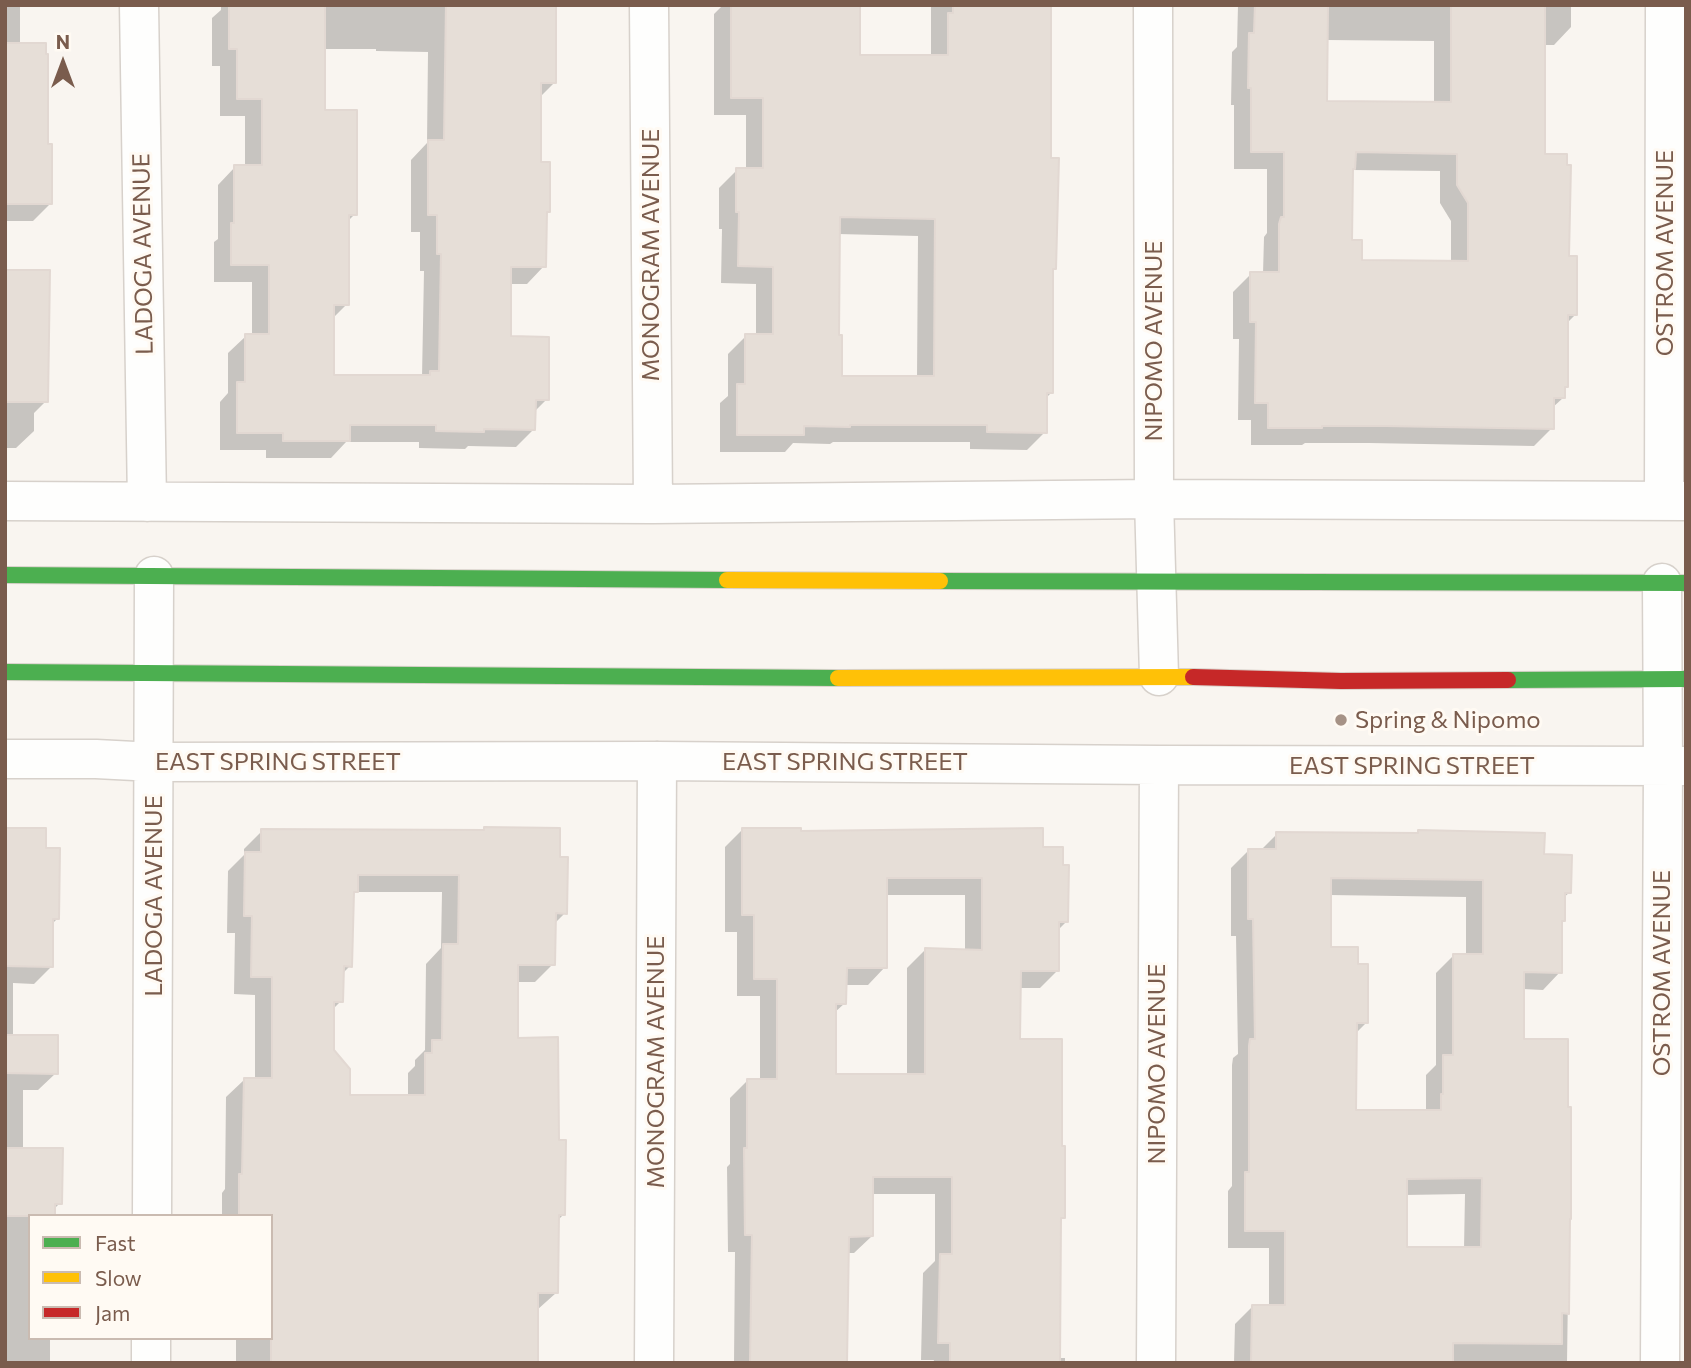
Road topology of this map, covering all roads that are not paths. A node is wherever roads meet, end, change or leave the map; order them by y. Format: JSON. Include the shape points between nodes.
{"nodes":[{"id":1,"x":139,"y":5,"type":"edge"},
{"id":2,"x":649,"y":5,"type":"edge"},
{"id":3,"x":1153,"y":5,"type":"edge"},
{"id":4,"x":1665,"y":5,"type":"edge"},
{"id":5,"x":1154,"y":499,"type":"junction"},
{"id":6,"x":5,"y":501,"type":"edge"},
{"id":7,"x":1675,"y":501,"type":"edge"},
{"id":8,"x":147,"y":502,"type":"junction"},
{"id":9,"x":653,"y":504,"type":"junction"},
{"id":10,"x":5,"y":575,"type":"edge"},
{"id":11,"x":154,"y":576,"type":"junction"},
{"id":12,"x":1157,"y":582,"type":"junction"},
{"id":13,"x":1674,"y":583,"type":"edge"},
{"id":14,"x":5,"y":672,"type":"edge"},
{"id":15,"x":155,"y":673,"type":"junction"},
{"id":16,"x":1158,"y":676,"type":"junction"},
{"id":17,"x":1674,"y":679,"type":"edge"},
{"id":18,"x":5,"y":759,"type":"edge"},
{"id":19,"x":657,"y":761,"type":"junction"},
{"id":20,"x":155,"y":762,"type":"junction"},
{"id":21,"x":1159,"y":765,"type":"junction"},
{"id":22,"x":1674,"y":766,"type":"edge"},
{"id":23,"x":152,"y":1214,"type":"edge"},
{"id":24,"x":151,"y":1340,"type":"edge"},
{"id":25,"x":151,"y":1363,"type":"edge"},
{"id":26,"x":654,"y":1363,"type":"edge"},
{"id":27,"x":1156,"y":1363,"type":"edge"},
{"id":28,"x":1660,"y":1363,"type":"edge"}],
"edges":[{"from":1,"to":8,"type":"street","name":"LADOGA AVENUE"},
{"from":2,"to":9,"type":"street","name":"MONOGRAM AVENUE"},
{"from":3,"to":5,"type":"street","name":"NIPOMO AVENUE"},
{"from":4,"to":7,"type":"street","name":"OSTROM AVENUE"},
{"from":5,"to":7,"type":"street"},
{"from":5,"to":9,"type":"street"},
{"from":5,"to":12,"type":"street","name":"NIPOMO AVENUE"},
{"from":6,"to":8,"type":"street"},
{"from":8,"to":9,"type":"street"},
{"from":10,"to":11,"type":"main road"},
{"from":11,"to":12,"type":"main road"},
{"from":11,"to":15,"type":"street","name":"LADOGA AVENUE"},
{"from":12,"to":13,"type":"main road"},
{"from":12,"to":16,"type":"street","name":"NIPOMO AVENUE"},
{"from":13,"to":17,"type":"street","name":"OSTROM AVENUE"},
{"from":14,"to":15,"type":"main road"},
{"from":15,"to":16,"type":"main road"},
{"from":15,"to":20,"type":"street","name":"LADOGA AVENUE"},
{"from":16,"to":17,"type":"main road","via":[[1341,681]]},
{"from":17,"to":22,"type":"street","name":"OSTROM AVENUE"},
{"from":18,"to":20,"type":"street","name":"EAST SPRING STREET"},
{"from":19,"to":20,"type":"street","name":"EAST SPRING STREET"},
{"from":19,"to":21,"type":"street","name":"EAST SPRING STREET"},
{"from":19,"to":26,"type":"street","name":"MONOGRAM AVENUE"},
{"from":20,"to":23,"type":"street","name":"LADOGA AVENUE"},
{"from":21,"to":22,"type":"street","name":"EAST SPRING STREET"},
{"from":21,"to":27,"type":"street","name":"NIPOMO AVENUE"},
{"from":22,"to":28,"type":"street","name":"OSTROM AVENUE"},
{"from":24,"to":25,"type":"street"}]}
